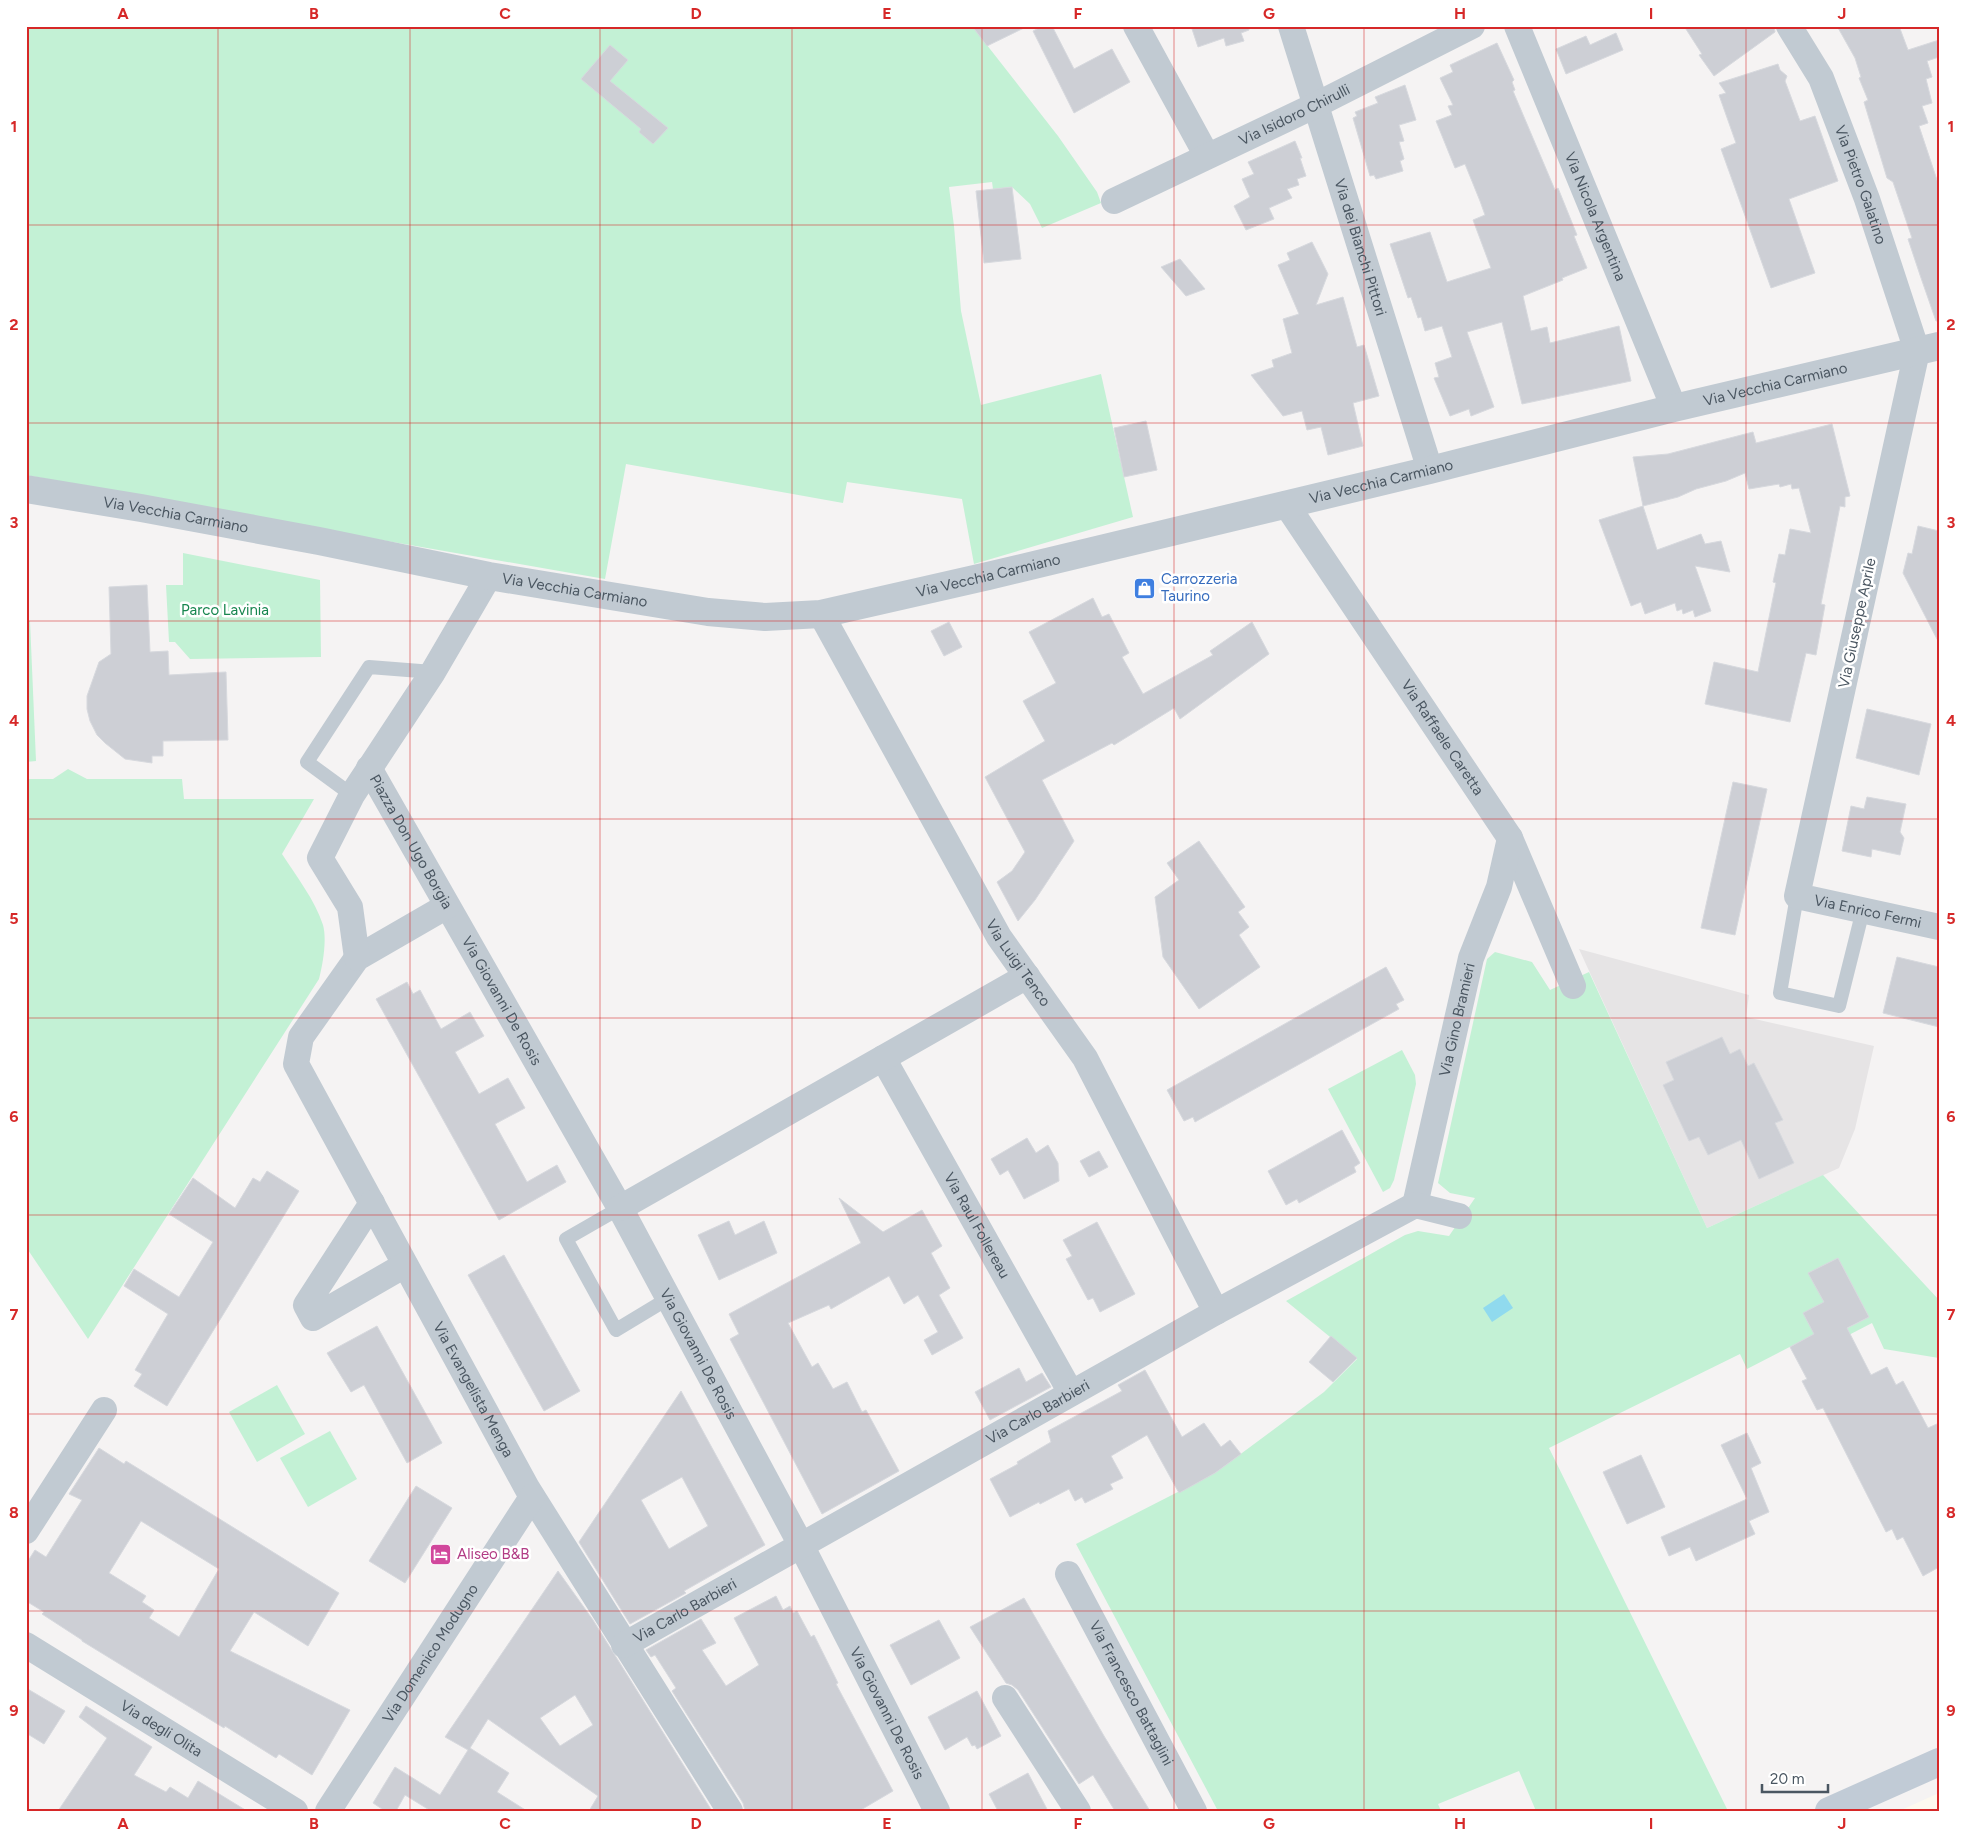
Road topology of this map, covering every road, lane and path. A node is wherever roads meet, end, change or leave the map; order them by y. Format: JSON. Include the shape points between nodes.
{"nodes":[{"id":1,"x":1136,"y":26,"type":"edge"},
{"id":2,"x":1292,"y":26,"type":"edge"},
{"id":3,"x":1472,"y":26,"type":"edge"},
{"id":4,"x":1517,"y":26,"type":"edge"},
{"id":5,"x":1789,"y":26,"type":"edge"},
{"id":6,"x":1316,"y":105,"type":"junction"},
{"id":7,"x":1207,"y":156,"type":"junction"},
{"id":8,"x":1114,"y":200,"type":"dead end"},
{"id":9,"x":1928,"y":348,"type":"edge"},
{"id":10,"x":1674,"y":408,"type":"junction"},
{"id":11,"x":1430,"y":470,"type":"junction"},
{"id":12,"x":26,"y":489,"type":"edge"},
{"id":13,"x":1286,"y":504,"type":"junction"},
{"id":14,"x":489,"y":576,"type":"junction"},
{"id":15,"x":821,"y":614,"type":"junction"},
{"id":16,"x":433,"y":672,"type":"junction"},
{"id":17,"x":369,"y":768,"type":"junction"},
{"id":18,"x":352,"y":795,"type":"junction"},
{"id":19,"x":1510,"y":838,"type":"junction"},
{"id":20,"x":1797,"y":896,"type":"junction"},
{"id":21,"x":447,"y":906,"type":"junction"},
{"id":22,"x":1862,"y":910,"type":"junction"},
{"id":23,"x":1939,"y":927,"type":"edge"},
{"id":24,"x":357,"y":958,"type":"junction"},
{"id":25,"x":1027,"y":976,"type":"junction"},
{"id":26,"x":1573,"y":986,"type":"dead end"},
{"id":27,"x":883,"y":1058,"type":"junction"},
{"id":28,"x":372,"y":1203,"type":"junction"},
{"id":29,"x":1415,"y":1205,"type":"junction"},
{"id":30,"x":620,"y":1208,"type":"junction"},
{"id":31,"x":1459,"y":1216,"type":"dead end"},
{"id":32,"x":405,"y":1265,"type":"junction"},
{"id":33,"x":669,"y":1298,"type":"junction"},
{"id":34,"x":1216,"y":1312,"type":"junction"},
{"id":35,"x":1071,"y":1394,"type":"junction"},
{"id":36,"x":104,"y":1410,"type":"dead end"},
{"id":37,"x":532,"y":1497,"type":"junction"},
{"id":38,"x":26,"y":1530,"type":"edge"},
{"id":39,"x":801,"y":1545,"type":"junction"},
{"id":40,"x":1068,"y":1574,"type":"dead end"},
{"id":41,"x":26,"y":1645,"type":"edge"},
{"id":42,"x":624,"y":1645,"type":"junction"},
{"id":43,"x":1005,"y":1698,"type":"dead end"},
{"id":44,"x":1939,"y":1762,"type":"edge"},
{"id":45,"x":295,"y":1811,"type":"edge"},
{"id":46,"x":328,"y":1811,"type":"edge"},
{"id":47,"x":730,"y":1811,"type":"edge"},
{"id":48,"x":937,"y":1811,"type":"edge"},
{"id":49,"x":1078,"y":1811,"type":"edge"},
{"id":50,"x":1194,"y":1811,"type":"edge"},
{"id":51,"x":1829,"y":1811,"type":"edge"}],
"edges":[{"from":1,"to":7,"type":"street"},
{"from":2,"to":6,"type":"street","name":"Via dei Bianchi Pittori"},
{"from":3,"to":6,"type":"street","name":"Via Isidoro Chirulli"},
{"from":4,"to":10,"type":"street","name":"Via Nicola Argentina"},
{"from":5,"to":9,"type":"street","name":"Via Pietro Galatino","via":[[1822,78]]},
{"from":6,"to":7,"type":"street","name":"Via Isidoro Chirulli"},
{"from":6,"to":11,"type":"street","name":"Via dei Bianchi Pittori"},
{"from":7,"to":8,"type":"street","name":"Via Isidoro Chirulli"},
{"from":9,"to":10,"type":"street","name":"Via Vecchia Carmiano"},
{"from":9,"to":20,"type":"street","name":"Via Giuseppe Aprile"},
{"from":10,"to":11,"type":"street","name":"Via Vecchia Carmiano"},
{"from":11,"to":13,"type":"street","name":"Via Vecchia Carmiano"},
{"from":12,"to":14,"type":"street","name":"Via Vecchia Carmiano","via":[[272,532]]},
{"from":13,"to":15,"type":"street","name":"Via Vecchia Carmiano"},
{"from":13,"to":19,"type":"street","name":"Via Raffaele Caretta"},
{"from":14,"to":15,"type":"street","name":"Via Vecchia Carmiano","via":[[708,612],[765,617]]},
{"from":14,"to":16,"type":"street"},
{"from":15,"to":25,"type":"street","name":"Via Luigi Tenco","via":[[998,938]]},
{"from":16,"to":17,"type":"street"},
{"from":16,"to":18,"type":"lane","via":[[369,667],[307,762]]},
{"from":17,"to":18,"type":"street","name":"Piazza Don Ugo Borgia"},
{"from":17,"to":21,"type":"street","name":"Piazza Don Ugo Borgia"},
{"from":18,"to":24,"type":"street","name":"Piazza Don Ugo Borgia","via":[[320,858],[350,907]]},
{"from":19,"to":26,"type":"street","name":"Via Raffaele Caretta"},
{"from":19,"to":29,"type":"street","name":"Via Gino Bramieri","via":[[1499,887],[1472,958]]},
{"from":20,"to":22,"type":"street","name":"Via Enrico Fermi"},
{"from":20,"to":22,"type":"lane","via":[[1780,993],[1839,1006]]},
{"from":21,"to":24,"type":"street","name":"Piazza Don Ugo Borgia"},
{"from":21,"to":30,"type":"street","name":"Via Giovanni De Rosis"},
{"from":22,"to":23,"type":"street","name":"Via Enrico Fermi"},
{"from":24,"to":28,"type":"street","name":"Via Evangelista Menga","via":[[301,1037],[296,1064]]},
{"from":25,"to":27,"type":"street"},
{"from":25,"to":34,"type":"street","name":"Via Luigi Tenco","via":[[1085,1058]]},
{"from":27,"to":30,"type":"street"},
{"from":27,"to":35,"type":"street","name":"Via Raul Follereau"},
{"from":28,"to":32,"type":"street","name":"Via Evangelista Menga"},
{"from":28,"to":32,"type":"street","via":[[306,1305],[313,1318]]},
{"from":29,"to":31,"type":"street"},
{"from":29,"to":34,"type":"street","name":"Via Carlo Barbieri"},
{"from":30,"to":33,"type":"street","name":"Via Giovanni De Rosis"},
{"from":30,"to":33,"type":"lane","via":[[566,1239],[616,1330]]},
{"from":32,"to":37,"type":"street","name":"Via Evangelista Menga"},
{"from":33,"to":39,"type":"street","name":"Via Giovanni De Rosis"},
{"from":34,"to":35,"type":"street","name":"Via Carlo Barbieri"},
{"from":35,"to":39,"type":"street","name":"Via Carlo Barbieri"},
{"from":36,"to":38,"type":"street"},
{"from":37,"to":42,"type":"street","name":"Via Evangelista Menga"},
{"from":37,"to":46,"type":"street","name":"Via Domenico Modugno"},
{"from":39,"to":42,"type":"street","name":"Via Carlo Barbieri"},
{"from":39,"to":48,"type":"street","name":"Via Giovanni De Rosis"},
{"from":40,"to":50,"type":"street","name":"Via Francesco Battaglini"},
{"from":41,"to":45,"type":"street","name":"Via degli Olita"},
{"from":42,"to":47,"type":"street","name":"Via Evangelista Menga"},
{"from":43,"to":49,"type":"street"},
{"from":44,"to":51,"type":"main road"}]}
